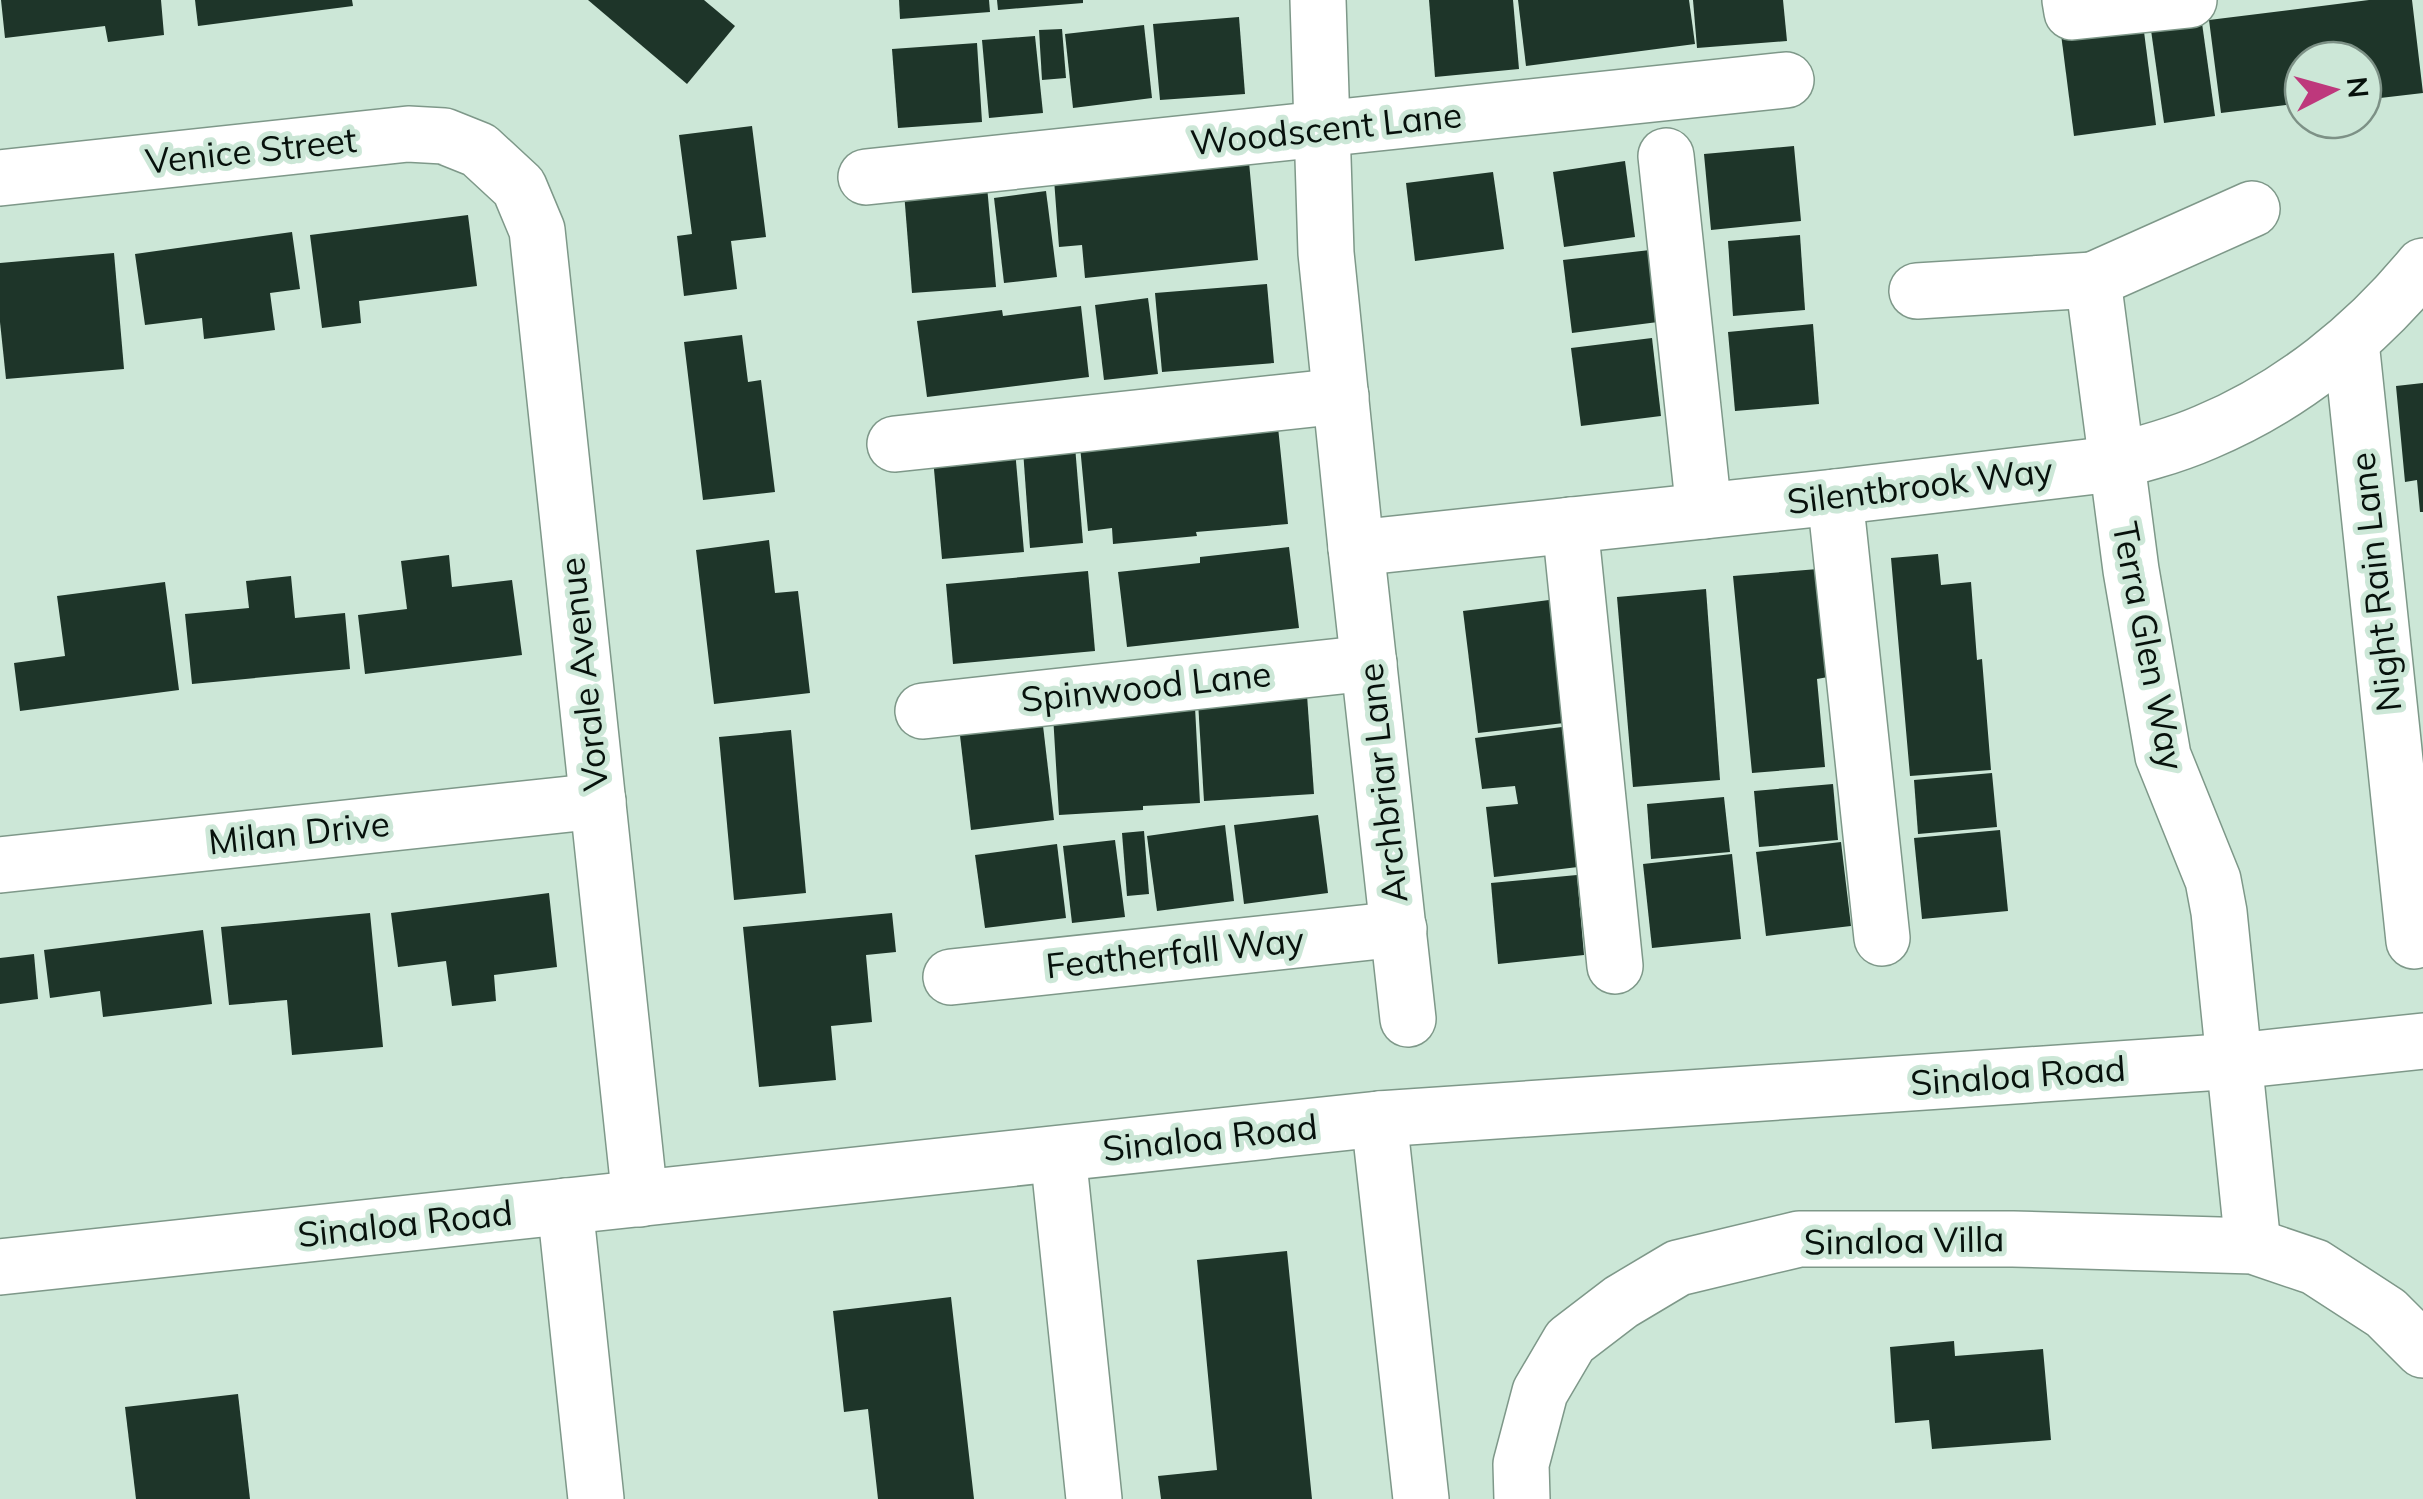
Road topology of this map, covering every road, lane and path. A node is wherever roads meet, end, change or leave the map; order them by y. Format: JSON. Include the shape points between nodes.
{"nodes":[{"id":1,"x":1318,"y":0,"type":"edge"},
{"id":2,"x":2070,"y":0,"type":"edge"},
{"id":3,"x":2189,"y":0,"type":"edge"},
{"id":4,"x":1786,"y":80,"type":"dead end"},
{"id":5,"x":1322,"y":130,"type":"junction"},
{"id":6,"x":1666,"y":156,"type":"dead end"},
{"id":7,"x":494,"y":163,"type":"joint"},
{"id":8,"x":0,"y":178,"type":"edge"},
{"id":9,"x":866,"y":178,"type":"dead end"},
{"id":10,"x":2252,"y":210,"type":"dead end"},
{"id":11,"x":2423,"y":266,"type":"edge"},
{"id":12,"x":2093,"y":280,"type":"junction"},
{"id":13,"x":1917,"y":291,"type":"dead end"},
{"id":14,"x":2350,"y":342,"type":"junction"},
{"id":15,"x":1340,"y":396,"type":"junction"},
{"id":16,"x":895,"y":444,"type":"dead end"},
{"id":17,"x":2116,"y":461,"type":"junction"},
{"id":18,"x":1835,"y":497,"type":"junction"},
{"id":19,"x":1704,"y":511,"type":"junction"},
{"id":20,"x":1570,"y":525,"type":"junction"},
{"id":21,"x":1356,"y":548,"type":"junction"},
{"id":22,"x":1370,"y":663,"type":"junction"},
{"id":23,"x":923,"y":711,"type":"dead end"},
{"id":24,"x":598,"y":801,"type":"junction"},
{"id":25,"x":0,"y":864,"type":"edge"},
{"id":26,"x":1399,"y":930,"type":"junction"},
{"id":27,"x":1882,"y":938,"type":"dead end"},
{"id":28,"x":2414,"y":941,"type":"dead end"},
{"id":29,"x":1616,"y":966,"type":"dead end"},
{"id":30,"x":951,"y":977,"type":"dead end"},
{"id":31,"x":1408,"y":1019,"type":"dead end"},
{"id":32,"x":2423,"y":1041,"type":"edge"},
{"id":33,"x":2237,"y":1073,"type":"junction"},
{"id":34,"x":1379,"y":1120,"type":"junction"},
{"id":35,"x":1058,"y":1154,"type":"junction"},
{"id":36,"x":640,"y":1198,"type":"junction"},
{"id":37,"x":565,"y":1206,"type":"junction"},
{"id":38,"x":2253,"y":1246,"type":"junction"},
{"id":39,"x":0,"y":1267,"type":"edge"},
{"id":40,"x":2423,"y":1350,"type":"edge"},
{"id":41,"x":596,"y":1499,"type":"edge"},
{"id":42,"x":1094,"y":1499,"type":"edge"},
{"id":43,"x":1421,"y":1499,"type":"edge"},
{"id":44,"x":1522,"y":1499,"type":"edge"}],
"edges":[{"from":1,"to":5,"type":"street"},
{"from":2,"to":3,"type":"street","via":[[2072,12]]},
{"from":4,"to":5,"type":"street","name":"Woodscent Lane"},
{"from":5,"to":9,"type":"street","name":"Woodscent Lane"},
{"from":5,"to":15,"type":"street"},
{"from":6,"to":19,"type":"street"},
{"from":7,"to":8,"type":"street","name":"Venice Street","via":[[444,136],[408,134]]},
{"from":7,"to":24,"type":"street","name":"Vorale Avenue","via":[[520,188],[537,230]]},
{"from":10,"to":12,"type":"street"},
{"from":11,"to":14,"type":"street","name":"Silentbrook Way"},
{"from":12,"to":13,"type":"street"},
{"from":12,"to":17,"type":"street","name":"Terra Glen Way"},
{"from":14,"to":17,"type":"street","name":"Silentbrook Way","via":[[2284,392],[2206,432]]},
{"from":14,"to":28,"type":"street","name":"Night Rain Lane"},
{"from":15,"to":16,"type":"street"},
{"from":15,"to":21,"type":"street","name":"Archbriar Lane"},
{"from":17,"to":18,"type":"street","name":"Silentbrook Way"},
{"from":17,"to":33,"type":"street","name":"Terra Glen Way","via":[[2163,756],[2213,880]]},
{"from":18,"to":19,"type":"street","name":"Silentbrook Way"},
{"from":18,"to":27,"type":"street"},
{"from":19,"to":20,"type":"street","name":"Silentbrook Way"},
{"from":20,"to":21,"type":"street","name":"Silentbrook Way"},
{"from":20,"to":29,"type":"street"},
{"from":21,"to":22,"type":"street","name":"Archbriar Lane"},
{"from":22,"to":23,"type":"street","name":"Spinwood Lane"},
{"from":22,"to":26,"type":"street","name":"Archbriar Lane"},
{"from":24,"to":25,"type":"street","name":"Milan Drive"},
{"from":24,"to":36,"type":"street","name":"Vorale Avenue"},
{"from":26,"to":30,"type":"street","name":"Featherfall Way"},
{"from":26,"to":31,"type":"street","name":"Archbriar Lane"},
{"from":32,"to":33,"type":"street","name":"Sinaloa Road"},
{"from":33,"to":34,"type":"street","name":"Sinaloa Road"},
{"from":33,"to":38,"type":"street"},
{"from":34,"to":35,"type":"street","name":"Sinaloa Road"},
{"from":34,"to":43,"type":"street"},
{"from":35,"to":36,"type":"street","name":"Sinaloa Road"},
{"from":35,"to":42,"type":"street"},
{"from":36,"to":37,"type":"street","name":"Sinaloa Road"},
{"from":37,"to":39,"type":"street","name":"Sinaloa Road"},
{"from":37,"to":41,"type":"street"},
{"from":38,"to":40,"type":"street","name":"Sinaloa Villa","via":[[2314,1267],[2386,1313]]},
{"from":38,"to":44,"type":"street","name":"Sinaloa Villa","via":[[1799,1240],[1678,1268],[1570,1341],[1540,1392],[1520,1464]]}]}
